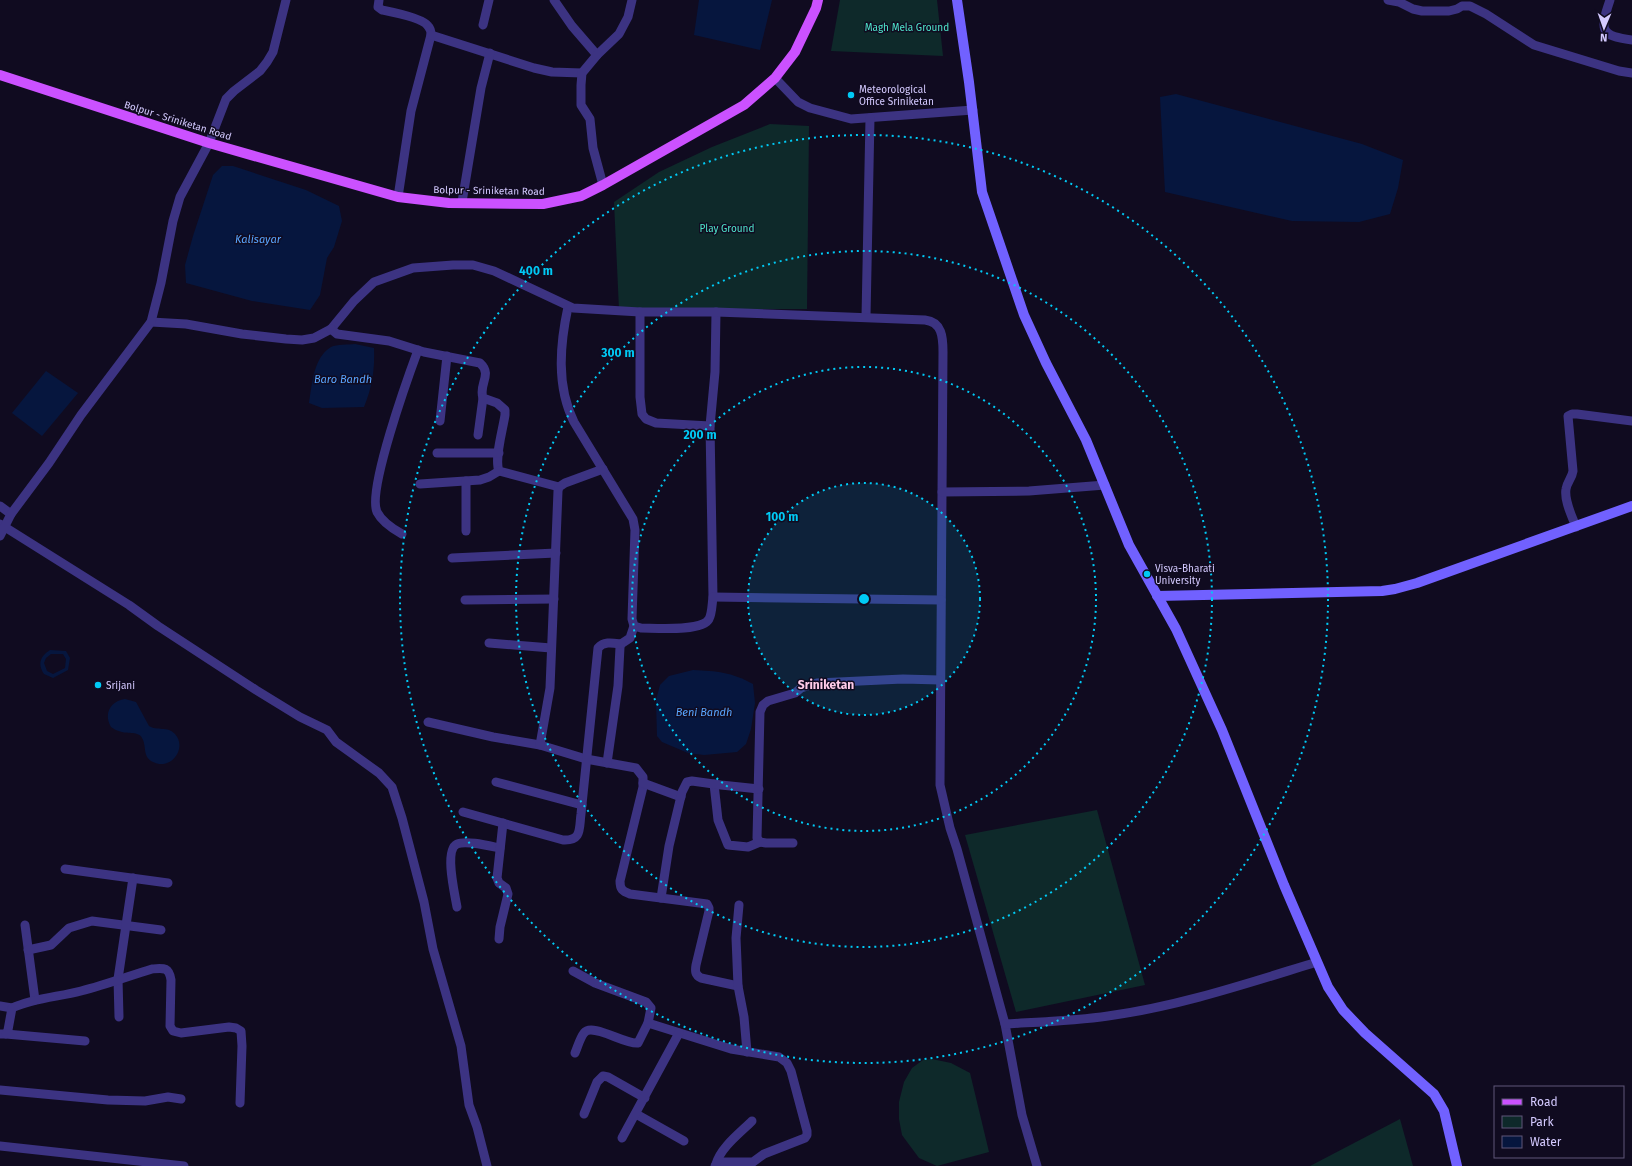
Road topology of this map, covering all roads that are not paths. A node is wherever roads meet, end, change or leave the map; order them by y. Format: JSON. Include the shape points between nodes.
{"nodes":[{"id":1,"x":286,"y":0,"type":"edge"},
{"id":2,"x":379,"y":0,"type":"edge"},
{"id":3,"x":489,"y":0,"type":"edge"},
{"id":4,"x":554,"y":0,"type":"edge"},
{"id":5,"x":632,"y":0,"type":"edge"},
{"id":6,"x":818,"y":0,"type":"edge"},
{"id":7,"x":957,"y":0,"type":"edge"},
{"id":8,"x":1388,"y":0,"type":"edge"},
{"id":9,"x":1610,"y":0,"type":"edge"},
{"id":10,"x":483,"y":25,"type":"dead end"},
{"id":11,"x":431,"y":35,"type":"junction"},
{"id":12,"x":1632,"y":40,"type":"edge"},
{"id":13,"x":490,"y":53,"type":"junction"},
{"id":14,"x":597,"y":55,"type":"junction"},
{"id":15,"x":582,"y":73,"type":"junction"},
{"id":16,"x":1632,"y":73,"type":"edge"},
{"id":17,"x":0,"y":75,"type":"edge"},
{"id":18,"x":775,"y":78,"type":"junction"},
{"id":19,"x":973,"y":110,"type":"junction"},
{"id":20,"x":870,"y":118,"type":"junction"},
{"id":21,"x":209,"y":143,"type":"junction"},
{"id":22,"x":603,"y":185,"type":"junction"},
{"id":23,"x":398,"y":197,"type":"junction"},
{"id":24,"x":462,"y":202,"type":"junction"},
{"id":25,"x":568,"y":306,"type":"junction"},
{"id":26,"x":640,"y":312,"type":"junction"},
{"id":27,"x":716,"y":312,"type":"junction"},
{"id":28,"x":866,"y":317,"type":"junction"},
{"id":29,"x":151,"y":322,"type":"junction"},
{"id":30,"x":331,"y":329,"type":"junction"},
{"id":31,"x":418,"y":350,"type":"junction"},
{"id":32,"x":447,"y":356,"type":"junction"},
{"id":33,"x":483,"y":398,"type":"junction"},
{"id":34,"x":440,"y":421,"type":"dead end"},
{"id":35,"x":1632,"y":421,"type":"edge"},
{"id":36,"x":710,"y":426,"type":"junction"},
{"id":37,"x":478,"y":435,"type":"dead end"},
{"id":38,"x":437,"y":453,"type":"dead end"},
{"id":39,"x":499,"y":453,"type":"junction"},
{"id":40,"x":603,"y":469,"type":"junction"},
{"id":41,"x":499,"y":471,"type":"junction"},
{"id":42,"x":466,"y":481,"type":"junction"},
{"id":43,"x":420,"y":484,"type":"dead end"},
{"id":44,"x":1105,"y":485,"type":"junction"},
{"id":45,"x":560,"y":487,"type":"junction"},
{"id":46,"x":942,"y":492,"type":"junction"},
{"id":47,"x":0,"y":506,"type":"edge"},
{"id":48,"x":1632,"y":506,"type":"edge"},
{"id":49,"x":11,"y":514,"type":"junction"},
{"id":50,"x":2,"y":526,"type":"edge"},
{"id":51,"x":1576,"y":527,"type":"junction"},
{"id":52,"x":466,"y":531,"type":"dead end"},
{"id":53,"x":402,"y":534,"type":"dead end"},
{"id":54,"x":0,"y":536,"type":"edge"},
{"id":55,"x":556,"y":553,"type":"junction"},
{"id":56,"x":452,"y":558,"type":"dead end"},
{"id":57,"x":1157,"y":596,"type":"junction"},
{"id":58,"x":713,"y":597,"type":"junction"},
{"id":59,"x":465,"y":600,"type":"dead end"},
{"id":60,"x":554,"y":600,"type":"junction"},
{"id":61,"x":941,"y":600,"type":"junction"},
{"id":62,"x":634,"y":626,"type":"junction"},
{"id":63,"x":489,"y":643,"type":"dead end"},
{"id":64,"x":621,"y":644,"type":"junction"},
{"id":65,"x":551,"y":648,"type":"junction"},
{"id":66,"x":940,"y":680,"type":"junction"},
{"id":67,"x":428,"y":722,"type":"dead end"},
{"id":68,"x":540,"y":745,"type":"junction"},
{"id":69,"x":586,"y":759,"type":"junction"},
{"id":70,"x":607,"y":763,"type":"junction"},
{"id":71,"x":496,"y":782,"type":"dead end"},
{"id":72,"x":643,"y":783,"type":"junction"},
{"id":73,"x":714,"y":784,"type":"junction"},
{"id":74,"x":759,"y":789,"type":"junction"},
{"id":75,"x":681,"y":797,"type":"junction"},
{"id":76,"x":582,"y":805,"type":"junction"},
{"id":77,"x":464,"y":812,"type":"dead end"},
{"id":78,"x":503,"y":823,"type":"junction"},
{"id":79,"x":760,"y":842,"type":"junction"},
{"id":80,"x":793,"y":842,"type":"dead end"},
{"id":81,"x":500,"y":848,"type":"junction"},
{"id":82,"x":66,"y":868,"type":"dead end"},
{"id":83,"x":133,"y":878,"type":"junction"},
{"id":84,"x":168,"y":882,"type":"dead end"},
{"id":85,"x":661,"y":898,"type":"junction"},
{"id":86,"x":739,"y":905,"type":"dead end"},
{"id":87,"x":457,"y":907,"type":"dead end"},
{"id":88,"x":25,"y":925,"type":"dead end"},
{"id":89,"x":127,"y":925,"type":"junction"},
{"id":90,"x":161,"y":930,"type":"dead end"},
{"id":91,"x":499,"y":939,"type":"dead end"},
{"id":92,"x":28,"y":950,"type":"junction"},
{"id":93,"x":1317,"y":962,"type":"junction"},
{"id":94,"x":573,"y":971,"type":"dead end"},
{"id":95,"x":118,"y":980,"type":"junction"},
{"id":96,"x":738,"y":986,"type":"junction"},
{"id":97,"x":35,"y":1000,"type":"junction"},
{"id":98,"x":0,"y":1006,"type":"edge"},
{"id":99,"x":12,"y":1008,"type":"junction"},
{"id":100,"x":119,"y":1017,"type":"dead end"},
{"id":101,"x":648,"y":1023,"type":"junction"},
{"id":102,"x":1005,"y":1024,"type":"junction"},
{"id":103,"x":679,"y":1033,"type":"junction"},
{"id":104,"x":3,"y":1034,"type":"edge"},
{"id":105,"x":85,"y":1041,"type":"dead end"},
{"id":106,"x":747,"y":1052,"type":"junction"},
{"id":107,"x":575,"y":1053,"type":"dead end"},
{"id":108,"x":0,"y":1090,"type":"edge"},
{"id":109,"x":645,"y":1098,"type":"junction"},
{"id":110,"x":181,"y":1099,"type":"dead end"},
{"id":111,"x":240,"y":1103,"type":"dead end"},
{"id":112,"x":584,"y":1114,"type":"dead end"},
{"id":113,"x":636,"y":1114,"type":"junction"},
{"id":114,"x":752,"y":1121,"type":"dead end"},
{"id":115,"x":622,"y":1138,"type":"dead end"},
{"id":116,"x":684,"y":1141,"type":"dead end"},
{"id":117,"x":0,"y":1146,"type":"edge"},
{"id":118,"x":716,"y":1165,"type":"edge"},
{"id":119,"x":184,"y":1166,"type":"edge"},
{"id":120,"x":487,"y":1166,"type":"edge"},
{"id":121,"x":1037,"y":1166,"type":"edge"},
{"id":122,"x":1457,"y":1166,"type":"edge"}],
"edges":[{"from":1,"to":21,"type":"street","via":[[267,62],[226,99]]},
{"from":2,"to":11,"type":"street","via":[[378,7],[382,10],[414,18],[426,24],[430,27]]},
{"from":3,"to":10,"type":"street"},
{"from":4,"to":14,"type":"street"},
{"from":5,"to":14,"type":"street","via":[[628,17],[619,34]]},
{"from":6,"to":18,"type":"main road","name":"Bolpur - Sriniketan Road","via":[[795,52]]},
{"from":7,"to":19,"type":"main road"},
{"from":8,"to":16,"type":"street","via":[[1422,11],[1449,11],[1470,6],[1534,45]]},
{"from":9,"to":12,"type":"street","via":[[1603,22],[1606,33],[1613,37]]},
{"from":11,"to":13,"type":"street"},
{"from":11,"to":23,"type":"street","via":[[411,111]]},
{"from":13,"to":15,"type":"street","via":[[552,72]]},
{"from":13,"to":24,"type":"street","via":[[481,88]]},
{"from":14,"to":15,"type":"street"},
{"from":15,"to":22,"type":"street","via":[[581,105],[590,119],[593,148]]},
{"from":17,"to":21,"type":"main road","name":"Bolpur - Sriniketan Road"},
{"from":18,"to":20,"type":"street","via":[[798,102],[810,108],[851,119]]},
{"from":18,"to":22,"type":"main road","name":"Bolpur - Sriniketan Road","via":[[744,105]]},
{"from":19,"to":20,"type":"street"},
{"from":19,"to":44,"type":"main road","via":[[982,192],[1024,315],[1086,440]]},
{"from":20,"to":28,"type":"street"},
{"from":21,"to":23,"type":"main road","name":"Bolpur - Sriniketan Road"},
{"from":21,"to":29,"type":"street","via":[[180,197],[175,212]]},
{"from":22,"to":24,"type":"main road","name":"Bolpur - Sriniketan Road","via":[[581,196],[543,204]]},
{"from":23,"to":24,"type":"main road","name":"Bolpur - Sriniketan Road","via":[[449,203]]},
{"from":25,"to":26,"type":"street"},
{"from":25,"to":30,"type":"street","via":[[494,271],[473,265],[430,266],[413,268],[374,282]]},
{"from":25,"to":40,"type":"street","via":[[561,342],[563,393],[574,422]]},
{"from":26,"to":27,"type":"street"},
{"from":26,"to":36,"type":"street","via":[[642,414],[646,419],[656,423]]},
{"from":27,"to":28,"type":"street"},
{"from":27,"to":36,"type":"street","via":[[715,372]]},
{"from":28,"to":46,"type":"street","via":[[931,320],[940,329],[943,341]]},
{"from":29,"to":30,"type":"street","via":[[186,324],[242,334],[302,340],[314,338]]},
{"from":29,"to":49,"type":"street"},
{"from":30,"to":31,"type":"street","via":[[336,334],[389,341]]},
{"from":31,"to":32,"type":"street"},
{"from":31,"to":53,"type":"street","via":[[400,399],[374,501],[377,512],[388,526]]},
{"from":32,"to":33,"type":"street","via":[[480,363],[485,368]]},
{"from":32,"to":34,"type":"street"},
{"from":33,"to":37,"type":"street"},
{"from":33,"to":39,"type":"street","via":[[497,403],[505,410]]},
{"from":35,"to":51,"type":"street","via":[[1577,414],[1568,416],[1573,471],[1565,493]]},
{"from":36,"to":58,"type":"street"},
{"from":38,"to":39,"type":"street"},
{"from":39,"to":41,"type":"street"},
{"from":40,"to":45,"type":"street"},
{"from":40,"to":62,"type":"street","via":[[633,520],[635,530],[632,618]]},
{"from":41,"to":42,"type":"street","via":[[489,477]]},
{"from":41,"to":45,"type":"street"},
{"from":42,"to":43,"type":"street"},
{"from":42,"to":52,"type":"street"},
{"from":44,"to":46,"type":"street","via":[[1029,491]]},
{"from":44,"to":57,"type":"main road","via":[[1129,545]]},
{"from":45,"to":55,"type":"street","via":[[557,498]]},
{"from":46,"to":61,"type":"street"},
{"from":47,"to":49,"type":"street"},
{"from":48,"to":51,"type":"main road"},
{"from":49,"to":50,"type":"street"},
{"from":50,"to":54,"type":"street"},
{"from":50,"to":120,"type":"street","via":[[129,605],[258,691],[327,730],[336,742],[379,773],[392,787],[424,902],[433,949],[461,1046],[469,1105]]},
{"from":51,"to":57,"type":"main road","via":[[1395,589]]},
{"from":55,"to":56,"type":"street"},
{"from":55,"to":60,"type":"street"},
{"from":57,"to":93,"type":"main road","via":[[1176,629],[1222,730]]},
{"from":58,"to":61,"type":"street"},
{"from":58,"to":62,"type":"street","via":[[709,619],[702,625],[641,628]]},
{"from":59,"to":60,"type":"street"},
{"from":60,"to":65,"type":"street"},
{"from":61,"to":66,"type":"street"},
{"from":62,"to":64,"type":"street","via":[[630,638]]},
{"from":63,"to":65,"type":"street"},
{"from":64,"to":69,"type":"street","via":[[606,643],[598,648]]},
{"from":64,"to":70,"type":"street"},
{"from":65,"to":68,"type":"street","via":[[550,688]]},
{"from":66,"to":74,"type":"street","via":[[817,682],[795,693],[768,701],[760,712]]},
{"from":66,"to":102,"type":"street","via":[[940,785]]},
{"from":67,"to":68,"type":"street"},
{"from":68,"to":69,"type":"street"},
{"from":69,"to":70,"type":"street"},
{"from":69,"to":76,"type":"street"},
{"from":70,"to":72,"type":"street","via":[[636,768],[641,773]]},
{"from":71,"to":76,"type":"street"},
{"from":72,"to":75,"type":"street"},
{"from":72,"to":85,"type":"street","via":[[620,886],[630,894]]},
{"from":73,"to":74,"type":"street"},
{"from":73,"to":75,"type":"street","via":[[687,782]]},
{"from":73,"to":79,"type":"street","via":[[718,820],[728,845],[748,847]]},
{"from":74,"to":79,"type":"street","via":[[756,832]]},
{"from":75,"to":85,"type":"street","via":[[669,846]]},
{"from":76,"to":78,"type":"street","via":[[578,833],[572,840],[563,840]]},
{"from":77,"to":78,"type":"street"},
{"from":78,"to":81,"type":"street"},
{"from":79,"to":80,"type":"street"},
{"from":81,"to":87,"type":"street","via":[[463,843],[454,847],[451,853],[451,867]]},
{"from":81,"to":91,"type":"street","via":[[497,880],[506,888],[508,894]]},
{"from":82,"to":83,"type":"street"},
{"from":83,"to":84,"type":"street"},
{"from":83,"to":89,"type":"street"},
{"from":85,"to":96,"type":"street","via":[[706,904],[709,911],[695,970],[697,976]]},
{"from":86,"to":96,"type":"street","via":[[736,938]]},
{"from":88,"to":92,"type":"street"},
{"from":89,"to":90,"type":"street"},
{"from":89,"to":92,"type":"street","via":[[84,923],[69,928],[51,945]]},
{"from":89,"to":95,"type":"street"},
{"from":92,"to":97,"type":"street"},
{"from":93,"to":102,"type":"street","via":[[1220,993],[1151,1009],[1090,1018]]},
{"from":93,"to":122,"type":"main road","via":[[1328,987],[1343,1010],[1434,1094],[1444,1111]]},
{"from":94,"to":101,"type":"street","via":[[594,983],[646,1002],[651,1008]]},
{"from":95,"to":97,"type":"street","via":[[82,991]]},
{"from":95,"to":100,"type":"street"},
{"from":95,"to":111,"type":"street","via":[[152,969],[167,970],[171,980],[170,1026],[173,1031],[228,1027],[241,1031]]},
{"from":96,"to":106,"type":"street"},
{"from":97,"to":99,"type":"street"},
{"from":98,"to":99,"type":"street"},
{"from":99,"to":104,"type":"street","via":[[8,1030]]},
{"from":101,"to":103,"type":"street"},
{"from":101,"to":107,"type":"street","via":[[640,1042],[635,1044],[588,1029]]},
{"from":102,"to":121,"type":"street","via":[[1022,1116]]},
{"from":103,"to":106,"type":"street"},
{"from":103,"to":109,"type":"street"},
{"from":104,"to":105,"type":"street"},
{"from":106,"to":118,"type":"street","via":[[773,1055],[787,1062],[802,1109],[807,1135],[798,1142],[764,1154],[753,1162],[725,1162]]},
{"from":108,"to":110,"type":"street","via":[[108,1100],[145,1101],[168,1097]]},
{"from":109,"to":112,"type":"street","via":[[603,1076],[597,1082]]},
{"from":109,"to":113,"type":"street"},
{"from":113,"to":115,"type":"street"},
{"from":113,"to":116,"type":"street"},
{"from":114,"to":118,"type":"street","via":[[718,1157]]},
{"from":117,"to":119,"type":"street"}]}
